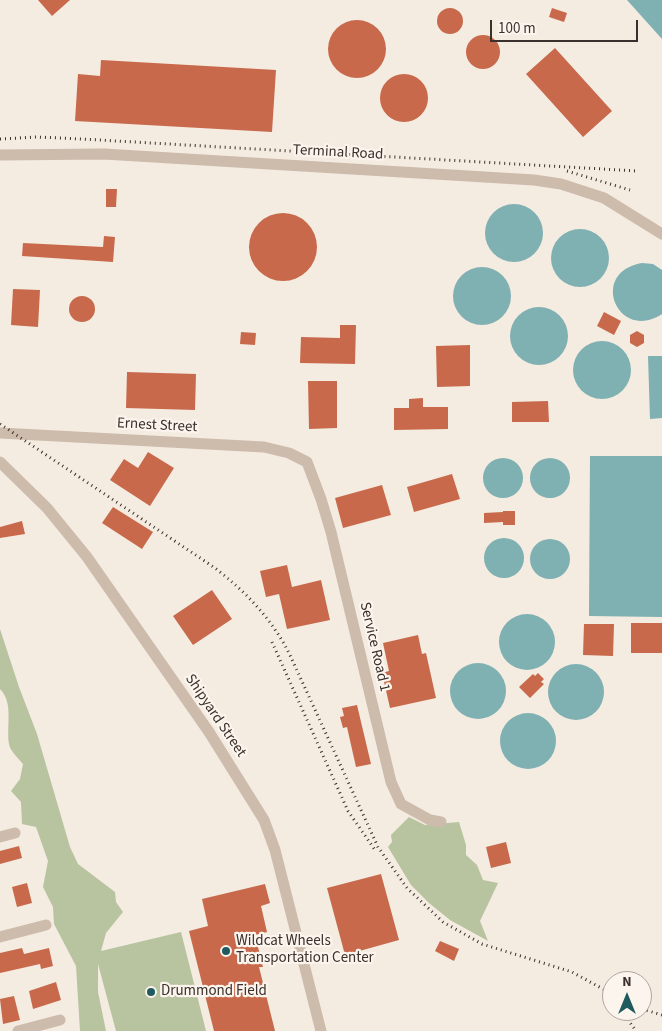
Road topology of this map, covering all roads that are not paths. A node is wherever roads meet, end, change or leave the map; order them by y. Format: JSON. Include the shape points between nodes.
{"nodes":[{"id":1,"x":0,"y":154,"type":"edge"},
{"id":2,"x":662,"y":234,"type":"edge"},
{"id":3,"x":0,"y":433,"type":"edge"},
{"id":4,"x":0,"y":462,"type":"edge"},
{"id":5,"x":308,"y":465,"type":"joint"},
{"id":6,"x":435,"y":821,"type":"dead end"},
{"id":7,"x":15,"y":832,"type":"dead end"},
{"id":8,"x":0,"y":836,"type":"edge"},
{"id":9,"x":46,"y":925,"type":"dead end"},
{"id":10,"x":0,"y":937,"type":"edge"},
{"id":11,"x":60,"y":1020,"type":"dead end"},
{"id":12,"x":18,"y":1031,"type":"edge"},
{"id":13,"x":321,"y":1031,"type":"edge"}],
"edges":[{"from":1,"to":2,"type":"street","name":"Terminal Road","via":[[104,154],[534,180],[561,184],[604,198]]},
{"from":3,"to":5,"type":"street","name":"Ernest Street","via":[[264,447],[289,452]]},
{"from":4,"to":13,"type":"street","name":"Shipyard Street","via":[[47,508],[87,557],[209,732],[264,820],[275,850]]},
{"from":5,"to":6,"type":"street","name":"Service Road 1","via":[[331,532],[391,782],[401,804]]},
{"from":7,"to":8,"type":"street"},
{"from":9,"to":10,"type":"street"},
{"from":11,"to":12,"type":"street"}]}
